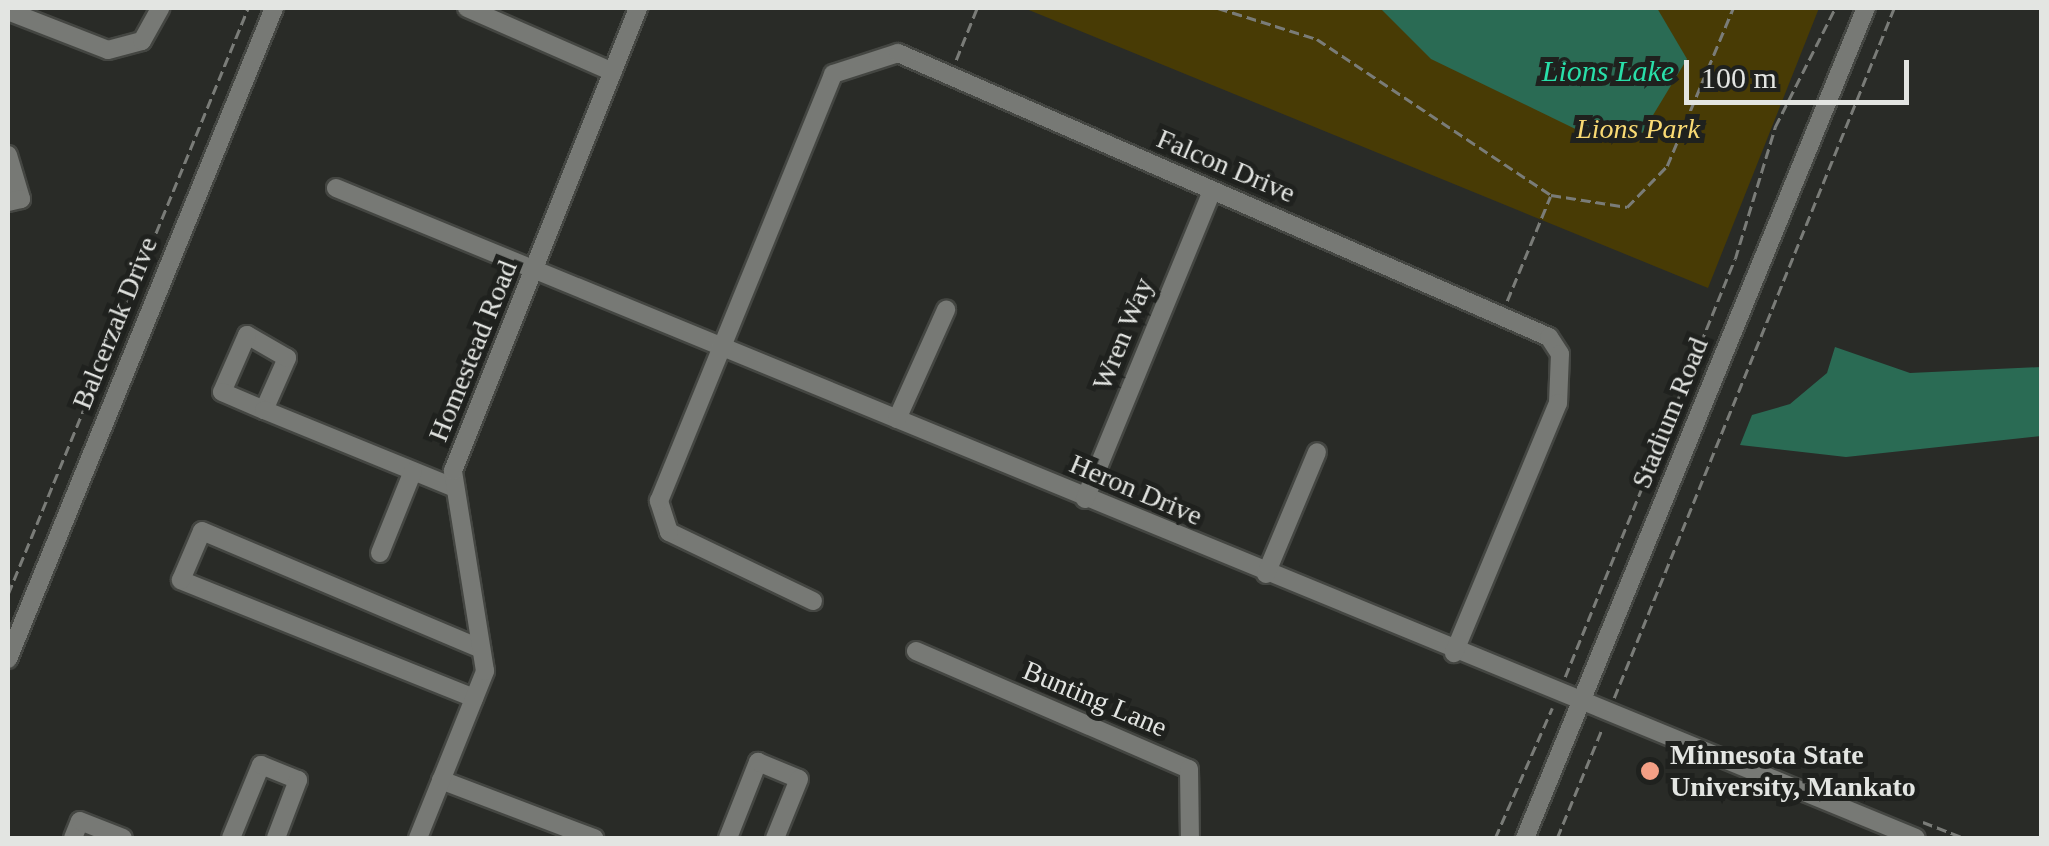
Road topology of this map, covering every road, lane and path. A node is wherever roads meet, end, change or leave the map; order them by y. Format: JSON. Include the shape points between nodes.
{"nodes":[{"id":1,"x":160,"y":8,"type":"edge"},
{"id":2,"x":248,"y":8,"type":"edge"},
{"id":3,"x":274,"y":8,"type":"edge"},
{"id":4,"x":467,"y":8,"type":"edge"},
{"id":5,"x":638,"y":8,"type":"edge"},
{"id":6,"x":978,"y":8,"type":"edge"},
{"id":7,"x":1218,"y":8,"type":"edge"},
{"id":8,"x":1732,"y":8,"type":"edge"},
{"id":9,"x":1835,"y":8,"type":"edge"},
{"id":10,"x":1866,"y":8,"type":"edge"},
{"id":11,"x":1894,"y":8,"type":"edge"},
{"id":12,"x":8,"y":11,"type":"edge"},
{"id":13,"x":613,"y":72,"type":"junction"},
{"id":14,"x":949,"y":75,"type":"junction"},
{"id":15,"x":8,"y":155,"type":"edge"},
{"id":16,"x":336,"y":188,"type":"dead end"},
{"id":17,"x":1212,"y":190,"type":"junction"},
{"id":18,"x":1551,"y":195,"type":"junction"},
{"id":19,"x":8,"y":202,"type":"edge"},
{"id":20,"x":536,"y":270,"type":"junction"},
{"id":21,"x":946,"y":310,"type":"dead end"},
{"id":22,"x":1503,"y":312,"type":"junction"},
{"id":23,"x":727,"y":346,"type":"junction"},
{"id":24,"x":264,"y":410,"type":"dead end"},
{"id":25,"x":896,"y":419,"type":"junction"},
{"id":26,"x":1317,"y":452,"type":"dead end"},
{"id":27,"x":414,"y":471,"type":"junction"},
{"id":28,"x":455,"y":488,"type":"junction"},
{"id":29,"x":1086,"y":499,"type":"junction"},
{"id":30,"x":380,"y":553,"type":"dead end"},
{"id":31,"x":1266,"y":574,"type":"junction"},
{"id":32,"x":8,"y":594,"type":"edge"},
{"id":33,"x":813,"y":601,"type":"dead end"},
{"id":34,"x":481,"y":649,"type":"junction"},
{"id":35,"x":916,"y":651,"type":"dead end"},
{"id":36,"x":1454,"y":652,"type":"junction"},
{"id":37,"x":8,"y":659,"type":"edge"},
{"id":38,"x":1558,"y":694,"type":"junction"},
{"id":39,"x":474,"y":698,"type":"junction"},
{"id":40,"x":1581,"y":704,"type":"junction"},
{"id":41,"x":1608,"y":714,"type":"junction"},
{"id":42,"x":441,"y":780,"type":"junction"},
{"id":43,"x":73,"y":838,"type":"edge"},
{"id":44,"x":123,"y":838,"type":"edge"},
{"id":45,"x":231,"y":838,"type":"edge"},
{"id":46,"x":276,"y":838,"type":"edge"},
{"id":47,"x":418,"y":838,"type":"edge"},
{"id":48,"x":594,"y":838,"type":"edge"},
{"id":49,"x":728,"y":838,"type":"edge"},
{"id":50,"x":774,"y":838,"type":"edge"},
{"id":51,"x":1190,"y":838,"type":"edge"},
{"id":52,"x":1495,"y":838,"type":"edge"},
{"id":53,"x":1525,"y":838,"type":"edge"},
{"id":54,"x":1557,"y":838,"type":"edge"},
{"id":55,"x":1916,"y":838,"type":"edge"}],
"edges":[{"from":1,"to":12,"type":"street","via":[[142,41],[108,50]]},
{"from":2,"to":32,"type":"path"},
{"from":3,"to":37,"type":"street","name":"Balcerzak Drive"},
{"from":4,"to":13,"type":"street"},
{"from":5,"to":13,"type":"street","name":"Homestead Road"},
{"from":6,"to":14,"type":"path"},
{"from":7,"to":18,"type":"path","via":[[1317,40]]},
{"from":8,"to":18,"type":"path","via":[[1668,166],[1643,195],[1627,207]]},
{"from":9,"to":38,"type":"path","via":[[1776,128],[1735,260]]},
{"from":10,"to":40,"type":"street","name":"Stadium Road"},
{"from":11,"to":41,"type":"path"},
{"from":13,"to":20,"type":"street","name":"Homestead Road"},
{"from":14,"to":17,"type":"street","name":"Falcon Drive"},
{"from":14,"to":23,"type":"street","name":"Falcon Drive","via":[[898,53],[833,74]]},
{"from":15,"to":19,"type":"street","via":[[22,198]]},
{"from":16,"to":20,"type":"street","name":"Heron Drive"},
{"from":17,"to":22,"type":"street","name":"Falcon Drive"},
{"from":17,"to":29,"type":"street","name":"Wren Way"},
{"from":18,"to":22,"type":"path"},
{"from":20,"to":23,"type":"street","name":"Heron Drive"},
{"from":20,"to":28,"type":"street","name":"Homestead Road","via":[[453,471]]},
{"from":21,"to":25,"type":"street"},
{"from":22,"to":36,"type":"street","name":"Falcon Drive","via":[[1549,338],[1563,380]]},
{"from":23,"to":25,"type":"street","name":"Heron Drive"},
{"from":23,"to":33,"type":"street","via":[[659,501],[669,532]]},
{"from":24,"to":27,"type":"street"},
{"from":25,"to":29,"type":"street","name":"Heron Drive"},
{"from":26,"to":31,"type":"street"},
{"from":27,"to":28,"type":"street"},
{"from":27,"to":30,"type":"street"},
{"from":28,"to":34,"type":"street","name":"Homestead Road"},
{"from":29,"to":31,"type":"street","name":"Heron Drive"},
{"from":31,"to":36,"type":"street","name":"Heron Drive"},
{"from":34,"to":39,"type":"street","name":"Homestead Road"},
{"from":34,"to":39,"type":"street","via":[[202,531],[181,580]]},
{"from":35,"to":51,"type":"street","name":"Bunting Lane","via":[[1189,769]]},
{"from":36,"to":38,"type":"street","name":"Heron Drive"},
{"from":38,"to":40,"type":"street","name":"Heron Drive"},
{"from":38,"to":52,"type":"path"},
{"from":39,"to":42,"type":"street","name":"Homestead Road"},
{"from":40,"to":41,"type":"street","name":"Heron Drive"},
{"from":40,"to":53,"type":"street","name":"Stadium Road"},
{"from":41,"to":54,"type":"path"},
{"from":41,"to":55,"type":"street","name":"Heron Drive"},
{"from":42,"to":47,"type":"street","name":"Homestead Road"},
{"from":42,"to":48,"type":"street"},
{"from":43,"to":44,"type":"street","via":[[80,821]]},
{"from":45,"to":46,"type":"street","via":[[261,764],[298,780]]},
{"from":49,"to":50,"type":"street","via":[[758,762],[799,778]]}]}
